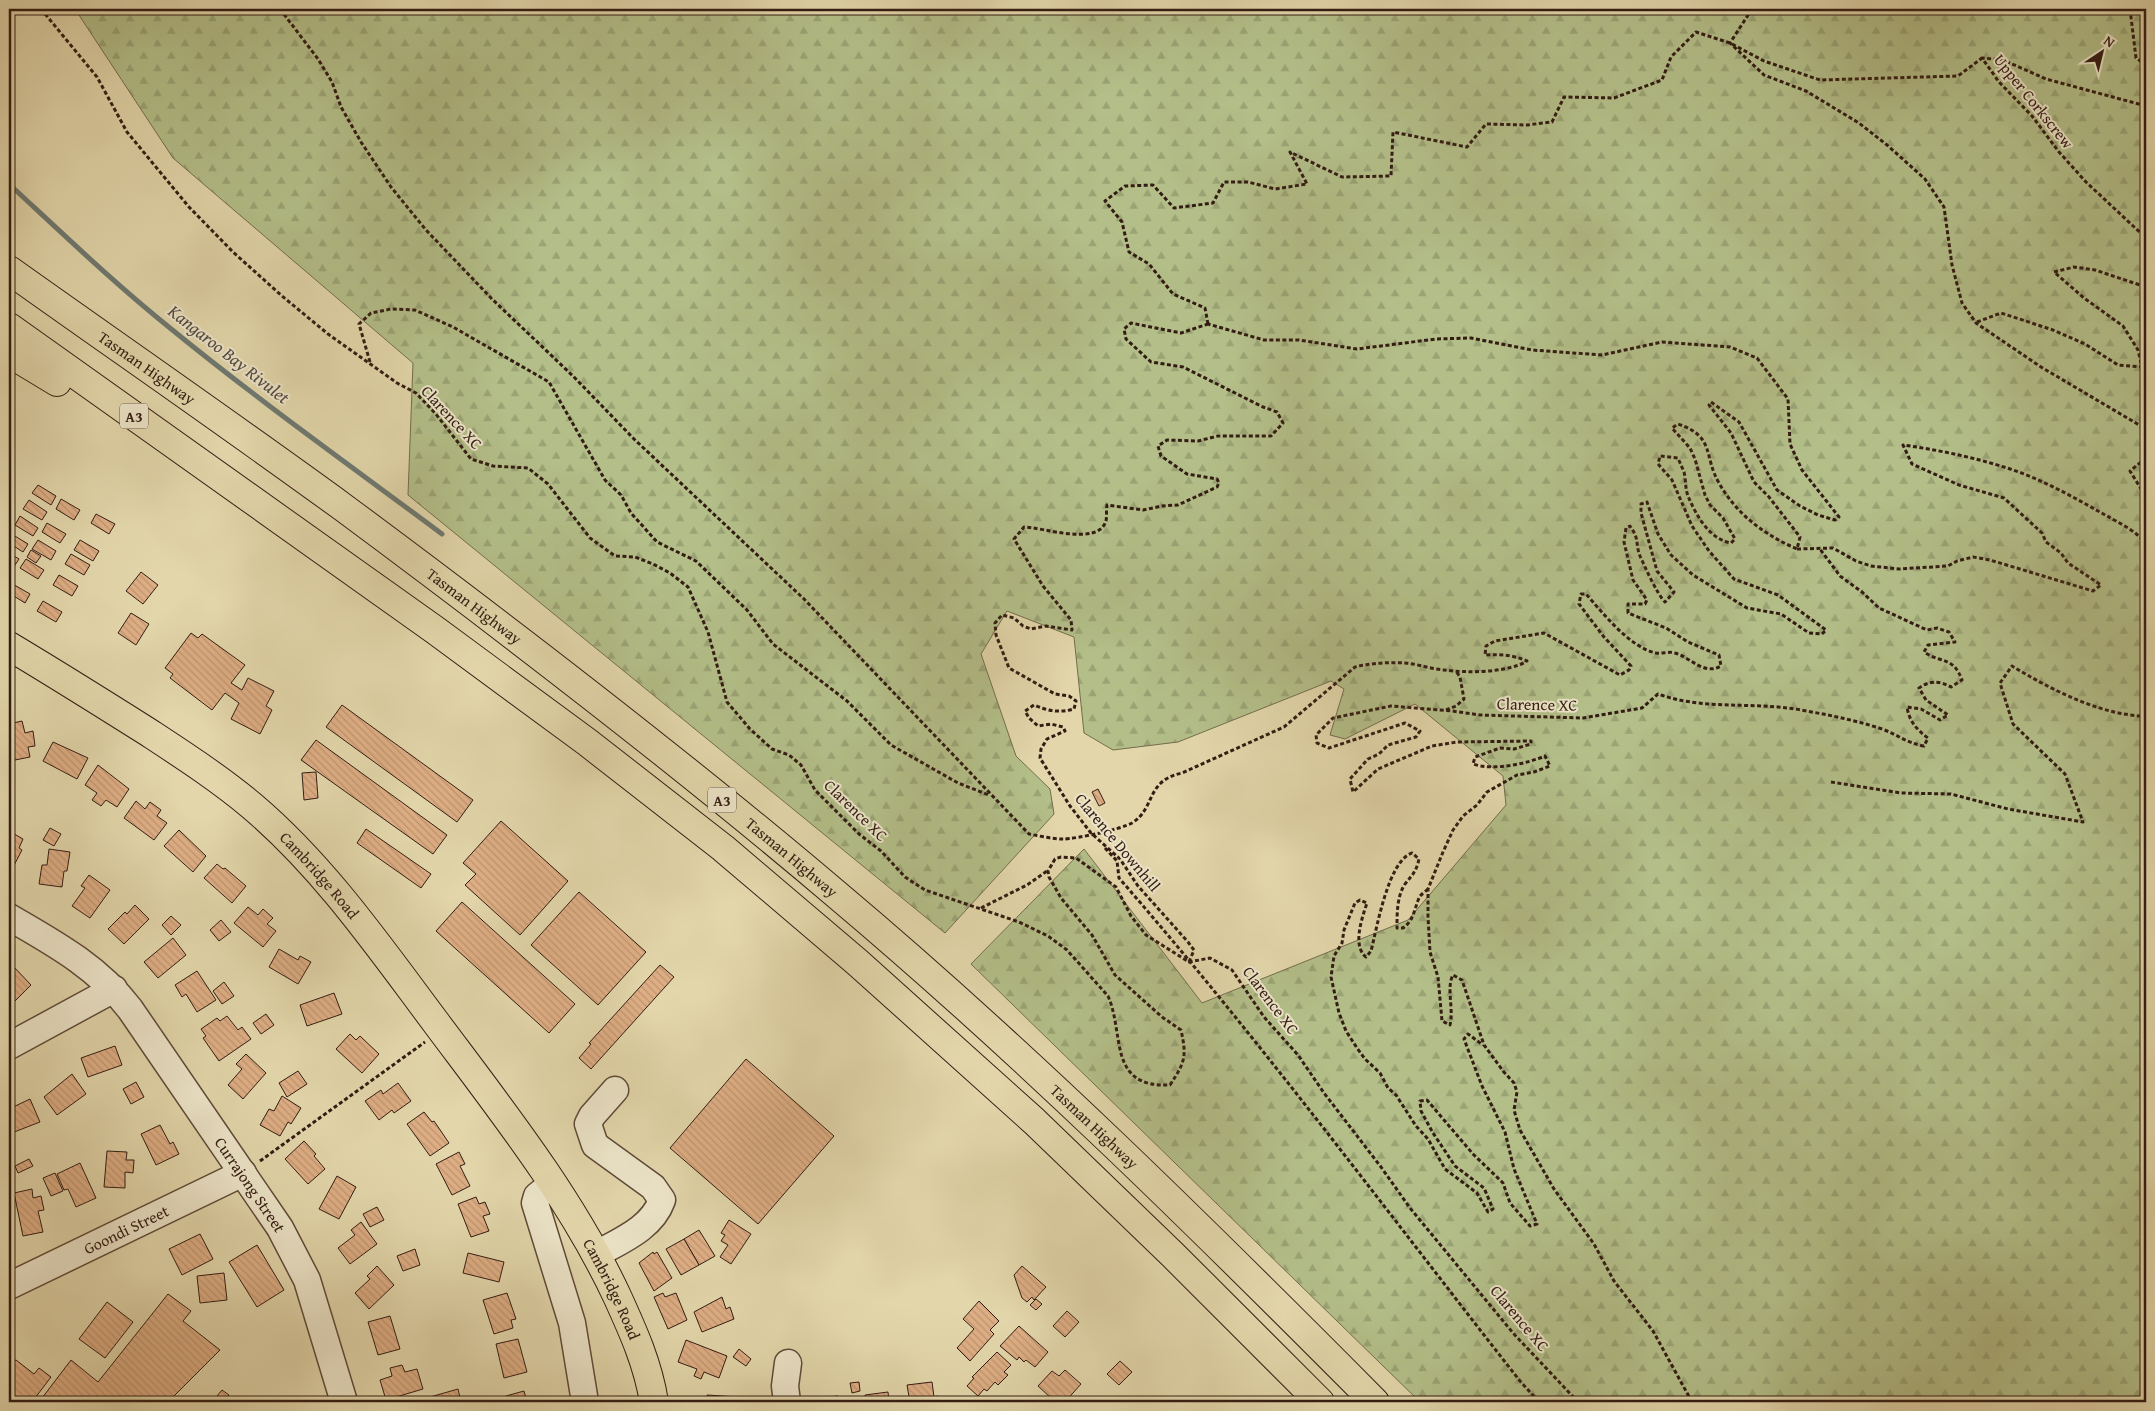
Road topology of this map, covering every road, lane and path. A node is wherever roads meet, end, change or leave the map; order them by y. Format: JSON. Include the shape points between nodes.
{"nodes":[{"id":1,"x":41,"y":9,"type":"edge"},
{"id":2,"x":280,"y":9,"type":"edge"},
{"id":3,"x":1752,"y":9,"type":"edge"},
{"id":4,"x":1779,"y":9,"type":"edge"},
{"id":5,"x":1792,"y":9,"type":"edge"},
{"id":6,"x":2130,"y":9,"type":"edge"},
{"id":7,"x":1730,"y":43,"type":"junction"},
{"id":8,"x":1982,"y":58,"type":"junction"},
{"id":9,"x":2146,"y":65,"type":"edge"},
{"id":10,"x":2146,"y":106,"type":"edge"},
{"id":11,"x":2146,"y":238,"type":"edge"},
{"id":12,"x":9,"y":252,"type":"edge"},
{"id":13,"x":9,"y":270,"type":"edge"},
{"id":14,"x":2146,"y":287,"type":"edge"},
{"id":15,"x":1976,"y":323,"type":"junction"},
{"id":16,"x":1208,"y":324,"type":"junction"},
{"id":17,"x":9,"y":328,"type":"edge"},
{"id":18,"x":9,"y":353,"type":"edge"},
{"id":19,"x":370,"y":363,"type":"junction"},
{"id":20,"x":2146,"y":429,"type":"edge"},
{"id":21,"x":2146,"y":458,"type":"edge"},
{"id":22,"x":2146,"y":497,"type":"edge"},
{"id":23,"x":259,"y":505,"type":"junction"},
{"id":24,"x":340,"y":505,"type":"junction"},
{"id":25,"x":2146,"y":545,"type":"edge"},
{"id":26,"x":1797,"y":549,"type":"junction"},
{"id":27,"x":1820,"y":549,"type":"junction"},
{"id":28,"x":9,"y":646,"type":"edge"},
{"id":29,"x":1456,"y":670,"type":"junction"},
{"id":30,"x":1445,"y":710,"type":"junction"},
{"id":31,"x":2146,"y":716,"type":"edge"},
{"id":32,"x":1831,"y":782,"type":"dead end"},
{"id":33,"x":992,"y":796,"type":"junction"},
{"id":34,"x":1091,"y":833,"type":"junction"},
{"id":35,"x":1048,"y":871,"type":"junction"},
{"id":36,"x":1428,"y":889,"type":"junction"},
{"id":37,"x":980,"y":909,"type":"junction"},
{"id":38,"x":9,"y":917,"type":"edge"},
{"id":39,"x":1189,"y":962,"type":"junction"},
{"id":40,"x":114,"y":989,"type":"junction"},
{"id":41,"x":442,"y":1031,"type":"junction"},
{"id":42,"x":1484,"y":1045,"type":"junction"},
{"id":43,"x":9,"y":1046,"type":"edge"},
{"id":44,"x":615,"y":1090,"type":"dead end"},
{"id":45,"x":243,"y":1173,"type":"junction"},
{"id":46,"x":552,"y":1184,"type":"junction"},
{"id":47,"x":598,"y":1254,"type":"junction"},
{"id":48,"x":9,"y":1286,"type":"edge"},
{"id":49,"x":788,"y":1363,"type":"dead end"},
{"id":50,"x":344,"y":1402,"type":"edge"},
{"id":51,"x":585,"y":1402,"type":"edge"},
{"id":52,"x":654,"y":1402,"type":"edge"},
{"id":53,"x":787,"y":1402,"type":"edge"},
{"id":54,"x":1320,"y":1402,"type":"edge"},
{"id":55,"x":1375,"y":1402,"type":"edge"},
{"id":56,"x":1539,"y":1402,"type":"edge"},
{"id":57,"x":1578,"y":1402,"type":"edge"},
{"id":58,"x":1692,"y":1402,"type":"edge"}],
"edges":[{"from":1,"to":19,"type":"path","name":"Clarence XC","via":[[97,77],[127,132],[189,208],[282,296]]},
{"from":2,"to":33,"type":"path","via":[[318,59],[361,142],[391,187],[426,230],[634,439],[804,600]]},
{"from":3,"to":7,"type":"path"},
{"from":4,"to":5,"type":"path"},
{"from":6,"to":9,"type":"path","via":[[2136,58]]},
{"from":7,"to":8,"type":"path","via":[[1764,61],[1820,80],[1958,76]]},
{"from":7,"to":15,"type":"path","via":[[1764,75],[1806,91],[1859,123],[1925,179],[1944,207],[1952,265],[1962,303]]},
{"from":7,"to":16,"type":"path","via":[[1696,32],[1671,57],[1662,80],[1614,98],[1564,97],[1552,122],[1486,124],[1467,147],[1393,132],[1391,176],[1342,177],[1290,152],[1307,184],[1274,189],[1248,182],[1224,182],[1213,203],[1174,208],[1154,185],[1125,186],[1105,200],[1122,222],[1129,252],[1149,264],[1173,294],[1205,308]]},
{"from":8,"to":10,"type":"path","name":"Upper Corkscrew","via":[[2003,60],[2046,79]]},
{"from":8,"to":11,"type":"path","name":"Upper Corkscrew","via":[[2059,152]]},
{"from":12,"to":24,"type":"main road"},
{"from":13,"to":24,"type":"main road","name":"Tasman Highway","number":"A3"},
{"from":14,"to":15,"type":"path","via":[[2095,270],[2074,267],[2054,272],[2123,326],[2138,350],[2142,367],[2118,365],[2086,344],[2001,313]]},
{"from":15,"to":20,"type":"path","via":[[2041,367]]},
{"from":16,"to":26,"type":"path","via":[[1264,340],[1299,340],[1357,349],[1471,338],[1532,350],[1602,355],[1662,342],[1730,347],[1758,358],[1788,399],[1790,444],[1802,470],[1839,517],[1835,520],[1818,516],[1777,490],[1739,422],[1711,402],[1708,405],[1731,434],[1754,482],[1800,537]]},
{"from":16,"to":34,"type":"path","name":"Clarence Downhill","via":[[1181,333],[1131,323],[1124,329],[1126,339],[1151,362],[1183,367],[1277,412],[1283,423],[1271,436],[1218,436],[1198,441],[1163,442],[1158,446],[1161,456],[1187,474],[1217,479],[1219,483],[1217,487],[1178,505],[1143,510],[1107,505],[1106,520],[1098,530],[1062,534],[1024,527],[1014,539],[1042,586],[1071,620],[1072,630],[1046,626],[1031,629],[1014,618],[1002,615],[995,623],[996,635],[1009,668],[1055,694],[1069,696],[1076,701],[1074,709],[1064,712],[1034,705],[1025,711],[1038,726],[1051,724],[1065,730],[1047,739],[1040,758]]},
{"from":17,"to":23,"type":"main road","number":"A3"},
{"from":18,"to":23,"type":"main road"},
{"from":19,"to":33,"type":"path","via":[[359,324],[372,312],[415,310],[453,327],[550,382],[605,480],[658,542],[696,561],[747,610],[773,644],[847,701],[891,745],[958,783]]},
{"from":19,"to":37,"type":"path","name":"Clarence XC","via":[[416,393],[471,459],[493,466],[528,468],[548,484],[590,538],[615,556],[635,557],[653,564],[688,588],[708,632],[727,702],[750,729],[772,748],[802,765],[815,790],[905,877],[924,890]]},
{"from":21,"to":22,"type":"path","via":[[2130,471]]},
{"from":23,"to":54,"type":"main road","number":"A3","via":[[587,742],[723,848],[857,962],[1041,1128],[1173,1254]]},
{"from":24,"to":55,"type":"main road","name":"Tasman Highway","number":"A3","via":[[552,664],[837,895],[1135,1163]]},
{"from":25,"to":27,"type":"path","via":[[2144,540],[2122,525],[2078,500],[2008,468],[1903,445],[1912,464],[1959,485],[2004,498],[2042,533],[2046,542],[2062,553],[2068,563],[2101,585],[2093,591],[1973,557],[1948,566],[1899,569],[1871,566],[1832,548]]},
{"from":26,"to":27,"type":"path"},
{"from":26,"to":29,"type":"path","via":[[1757,527],[1740,512],[1718,482],[1705,443],[1692,429],[1678,424],[1672,428],[1690,448],[1705,495],[1726,523],[1734,539],[1732,543],[1712,535],[1699,516],[1687,494],[1684,471],[1678,458],[1660,456],[1658,464],[1672,480],[1692,526],[1709,552],[1734,579],[1778,595],[1826,630],[1822,634],[1809,633],[1781,614],[1747,608],[1693,575],[1671,555],[1658,534],[1647,502],[1640,504],[1641,513],[1657,571],[1674,592],[1665,602],[1659,596],[1640,554],[1637,536],[1630,526],[1626,528],[1624,542],[1633,580],[1647,600],[1645,604],[1628,604],[1628,613],[1719,654],[1721,666],[1704,668],[1675,652],[1656,652],[1636,644],[1604,617],[1586,594],[1581,594],[1579,604],[1631,666],[1629,670],[1620,675],[1544,634],[1486,646],[1485,655],[1507,655],[1527,661],[1519,666]]},
{"from":27,"to":30,"type":"path","name":"Clarence XC","via":[[1840,576],[1879,608],[1926,630],[1937,628],[1949,632],[1955,642],[1928,645],[1924,652],[1958,668],[1962,680],[1951,687],[1941,681],[1926,683],[1919,688],[1926,700],[1948,715],[1940,720],[1921,709],[1907,707],[1908,716],[1918,731],[1928,738],[1924,746],[1910,744],[1884,730],[1844,718],[1762,705],[1691,703],[1658,694],[1642,708],[1583,718],[1480,715]]},
{"from":28,"to":41,"type":"main road","name":"Cambridge Road","via":[[179,753],[252,806],[302,854],[338,895]]},
{"from":29,"to":30,"type":"path","via":[[1464,699]]},
{"from":29,"to":34,"type":"path","via":[[1407,663],[1369,663],[1355,667],[1284,727],[1182,773],[1168,776],[1154,790],[1147,806],[1132,823]]},
{"from":30,"to":36,"type":"path","name":"Clarence XC","via":[[1391,706],[1363,711],[1333,718],[1316,735],[1317,743],[1329,748],[1405,723],[1420,731],[1416,737],[1388,745],[1379,754],[1368,758],[1350,779],[1352,792],[1378,769],[1432,746],[1457,742],[1531,741],[1525,747],[1500,748],[1475,757],[1473,764],[1478,766],[1528,763],[1545,756],[1550,766],[1501,783],[1462,816]]},
{"from":31,"to":32,"type":"path","via":[[2131,716],[2096,706],[2044,685],[2012,666],[2000,683],[2013,724],[2065,774],[2083,822],[2008,809],[1951,794],[1901,793]]},
{"from":33,"to":34,"type":"path","via":[[1029,834],[1063,839]]},
{"from":34,"to":39,"type":"path","via":[[1117,861],[1119,878]]},
{"from":34,"to":39,"type":"path","name":"Clarence Downhill","via":[[1120,859],[1138,886],[1188,942],[1194,950]]},
{"from":35,"to":37,"type":"path"},
{"from":35,"to":37,"type":"path","name":"Clarence XC","via":[[1048,878],[1061,898],[1092,935],[1115,974],[1181,1030],[1183,1065],[1170,1085],[1139,1082],[1122,1062],[1108,996],[1067,950],[1048,936],[1019,922]]},
{"from":35,"to":39,"type":"path","via":[[1055,859],[1076,858],[1116,887],[1131,916],[1146,935]]},
{"from":36,"to":42,"type":"path","name":"Clarence XC","via":[[1430,952],[1438,976],[1442,1020],[1450,1025],[1453,1014],[1449,982],[1453,975],[1462,980]]},
{"from":36,"to":42,"type":"path","via":[[1419,897],[1417,910],[1408,925],[1397,928],[1398,900],[1405,884],[1414,876],[1419,860],[1412,853],[1408,854],[1393,876],[1371,951],[1366,957],[1358,944],[1367,903],[1360,900],[1355,903],[1342,943],[1334,956],[1331,977],[1339,1013],[1357,1048],[1380,1073],[1445,1168],[1477,1193],[1488,1212],[1493,1209],[1484,1188],[1455,1166],[1433,1134],[1421,1111],[1420,1101],[1427,1100],[1473,1154],[1503,1183],[1510,1203],[1530,1226],[1537,1224],[1514,1170],[1505,1132],[1464,1039],[1468,1034]]},
{"from":38,"to":40,"type":"street","name":"Currajong Street","via":[[76,958]]},
{"from":39,"to":56,"type":"path"},
{"from":39,"to":57,"type":"path","name":"Clarence XC","via":[[1210,958],[1232,970],[1264,1017],[1298,1055],[1410,1208],[1513,1333]]},
{"from":40,"to":43,"type":"street"},
{"from":40,"to":45,"type":"street","name":"Currajong Street"},
{"from":41,"to":45,"type":"path"},
{"from":41,"to":46,"type":"main road","name":"Cambridge Road"},
{"from":42,"to":58,"type":"path","name":"Clarence XC","via":[[1514,1082],[1517,1092],[1514,1110],[1520,1130],[1554,1189],[1594,1244],[1614,1281],[1653,1331]]},
{"from":44,"to":47,"type":"street","via":[[588,1124],[595,1145],[653,1187],[662,1200],[658,1212],[646,1225]]},
{"from":45,"to":48,"type":"street","name":"Goondi Street"},
{"from":45,"to":50,"type":"street","name":"Currajong Street","via":[[280,1228],[308,1280]]},
{"from":46,"to":47,"type":"main road","name":"Cambridge Road"},
{"from":46,"to":51,"type":"street","via":[[537,1196],[535,1202],[572,1323]]},
{"from":47,"to":52,"type":"main road","name":"Cambridge Road","via":[[639,1342]]},
{"from":49,"to":53,"type":"street"}]}
